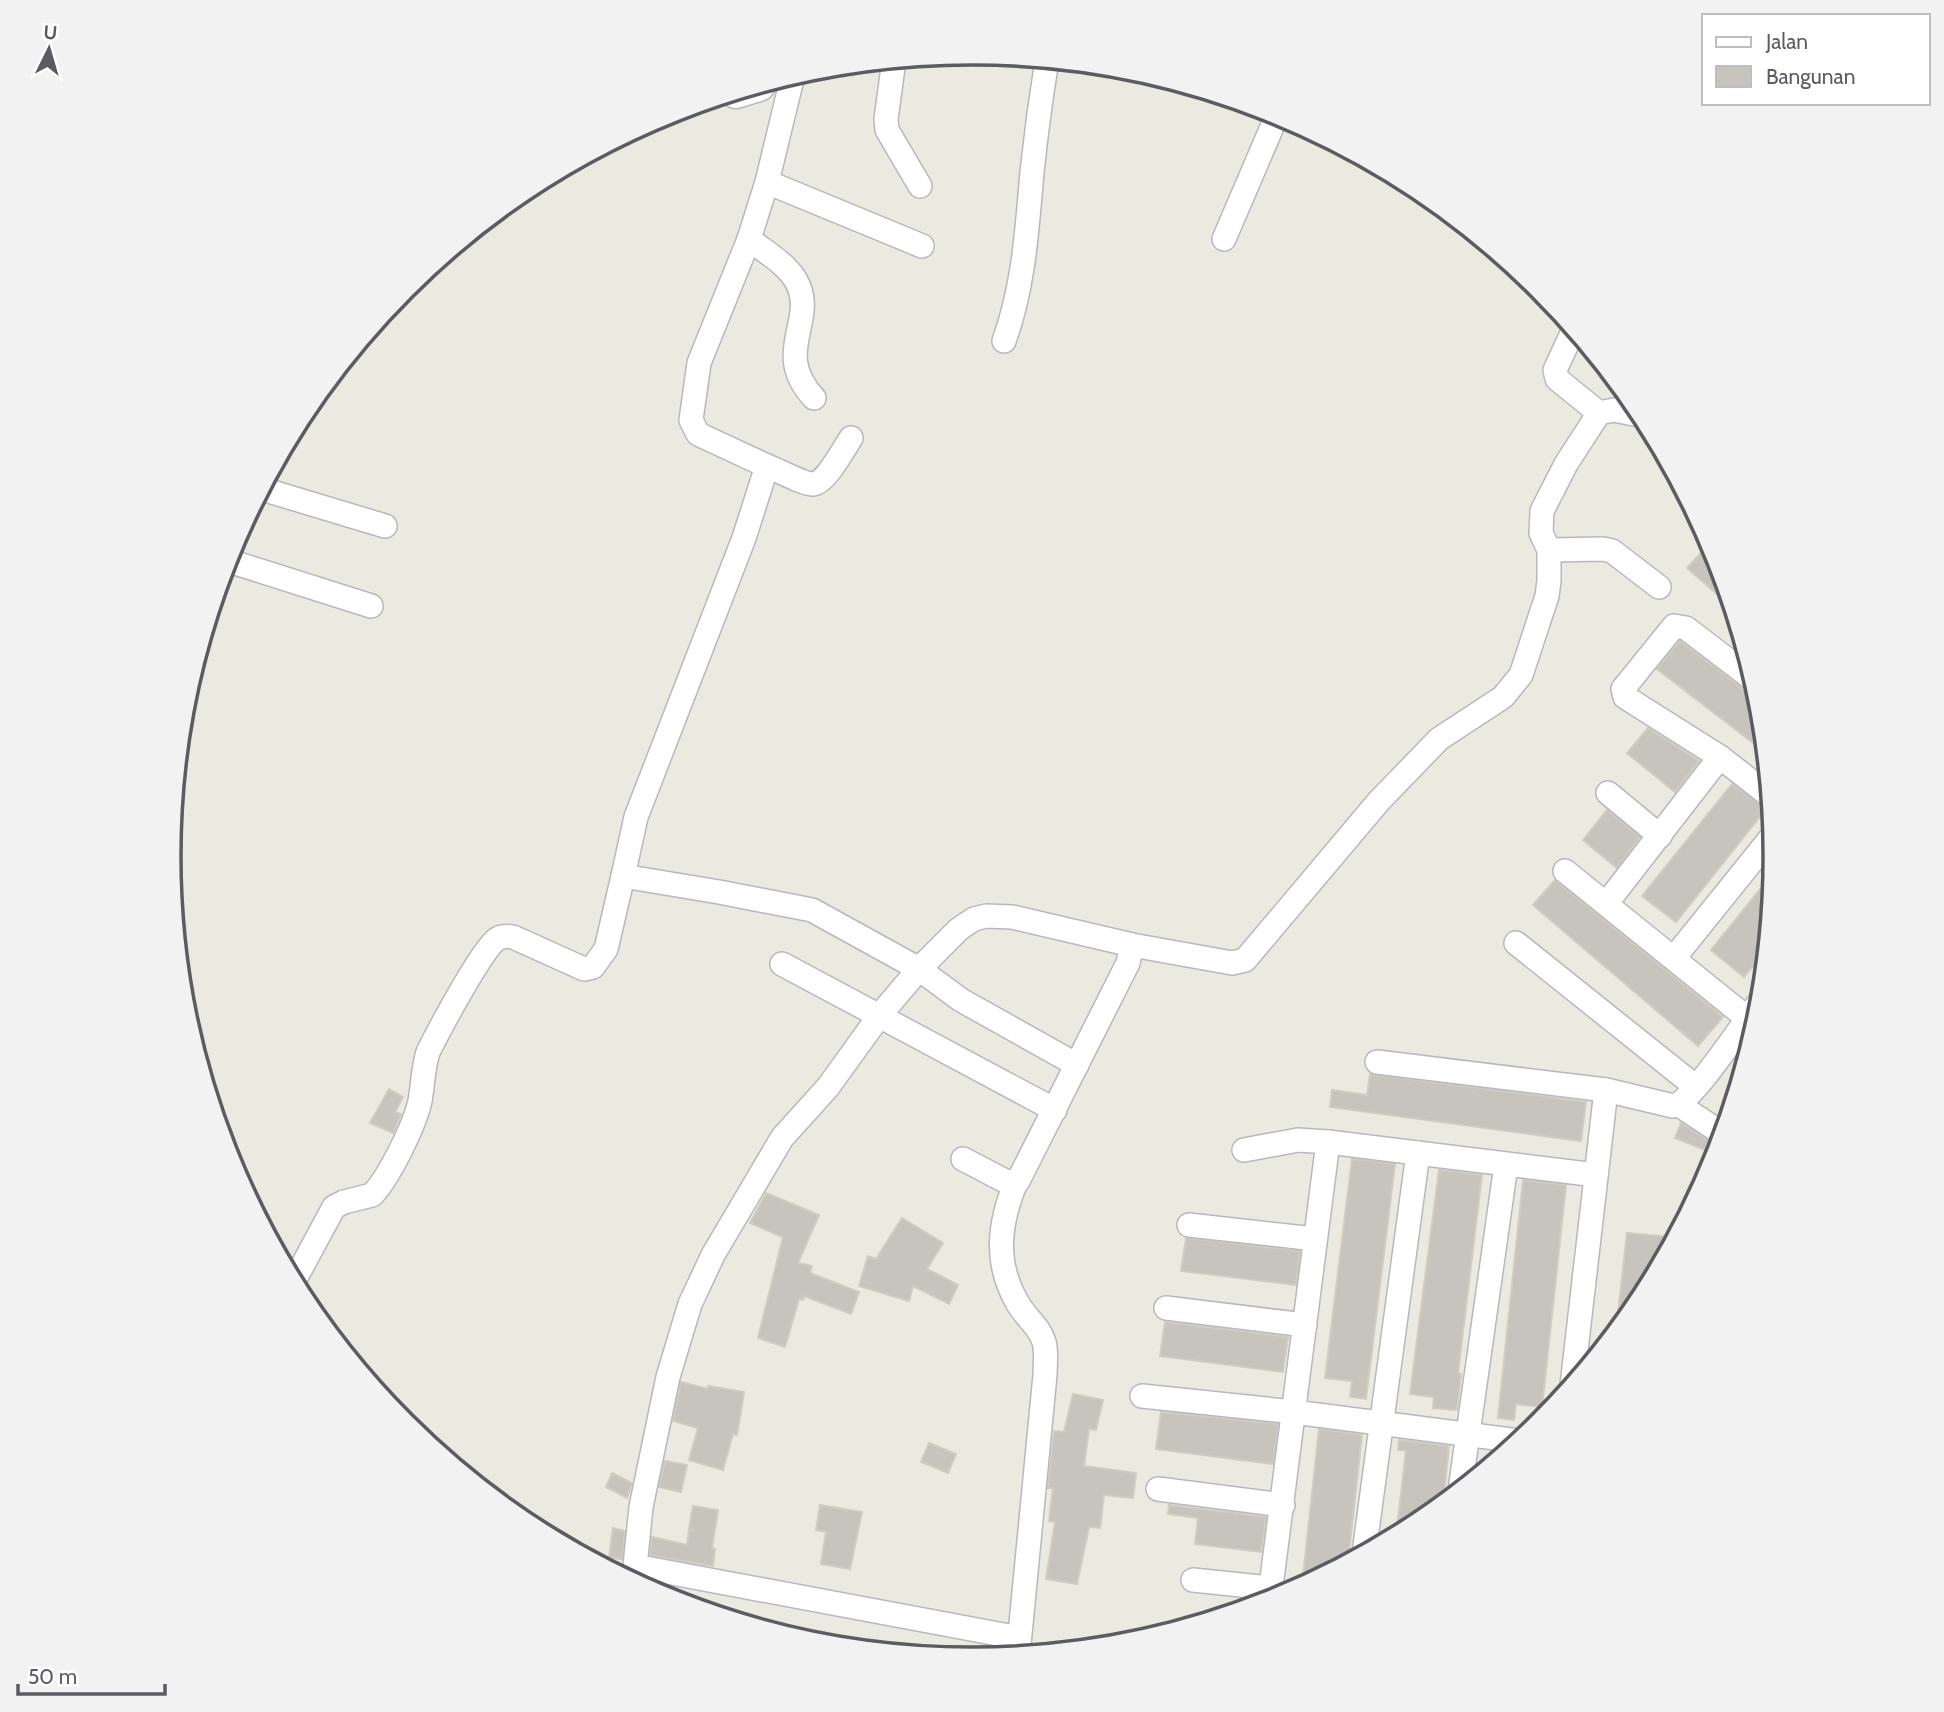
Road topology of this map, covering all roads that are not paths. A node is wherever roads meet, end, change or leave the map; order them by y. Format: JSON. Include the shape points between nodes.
{"nodes":[{"id":1,"x":893,"y":69,"type":"edge"},
{"id":2,"x":1046,"y":69,"type":"edge"},
{"id":3,"x":790,"y":87,"type":"edge"},
{"id":4,"x":1273,"y":124,"type":"edge"},
{"id":5,"x":768,"y":182,"type":"junction"},
{"id":6,"x":920,"y":186,"type":"dead end"},
{"id":7,"x":749,"y":239,"type":"junction"},
{"id":8,"x":1224,"y":239,"type":"dead end"},
{"id":9,"x":922,"y":246,"type":"dead end"},
{"id":10,"x":1570,"y":338,"type":"edge"},
{"id":11,"x":1004,"y":341,"type":"dead end"},
{"id":12,"x":814,"y":398,"type":"dead end"},
{"id":13,"x":1599,"y":413,"type":"junction"},
{"id":14,"x":1628,"y":413,"type":"edge"},
{"id":15,"x":851,"y":438,"type":"dead end"},
{"id":16,"x":767,"y":466,"type":"junction"},
{"id":17,"x":270,"y":491,"type":"edge"},
{"id":18,"x":385,"y":526,"type":"dead end"},
{"id":19,"x":1549,"y":550,"type":"junction"},
{"id":20,"x":237,"y":564,"type":"edge"},
{"id":21,"x":1659,"y":587,"type":"dead end"},
{"id":22,"x":371,"y":606,"type":"dead end"},
{"id":23,"x":1740,"y":670,"type":"edge"},
{"id":24,"x":1720,"y":758,"type":"junction"},
{"id":25,"x":1760,"y":789,"type":"edge"},
{"id":26,"x":1608,"y":793,"type":"dead end"},
{"id":27,"x":1660,"y":836,"type":"junction"},
{"id":28,"x":1763,"y":848,"type":"edge"},
{"id":29,"x":1565,"y":872,"type":"dead end"},
{"id":30,"x":622,"y":876,"type":"junction"},
{"id":31,"x":1606,"y":904,"type":"junction"},
{"id":32,"x":1516,"y":943,"type":"dead end"},
{"id":33,"x":1132,"y":945,"type":"junction"},
{"id":34,"x":1674,"y":958,"type":"junction"},
{"id":35,"x":782,"y":964,"type":"dead end"},
{"id":36,"x":919,"y":969,"type":"junction"},
{"id":37,"x":1749,"y":1006,"type":"edge"},
{"id":38,"x":880,"y":1015,"type":"junction"},
{"id":39,"x":1746,"y":1020,"type":"edge"},
{"id":40,"x":1377,"y":1062,"type":"dead end"},
{"id":41,"x":1077,"y":1065,"type":"junction"},
{"id":42,"x":1696,"y":1087,"type":"junction"},
{"id":43,"x":1606,"y":1090,"type":"junction"},
{"id":44,"x":1679,"y":1105,"type":"junction"},
{"id":45,"x":1055,"y":1110,"type":"junction"},
{"id":46,"x":1714,"y":1128,"type":"edge"},
{"id":47,"x":1328,"y":1142,"type":"junction"},
{"id":48,"x":1244,"y":1150,"type":"dead end"},
{"id":49,"x":1418,"y":1153,"type":"junction"},
{"id":50,"x":963,"y":1159,"type":"dead end"},
{"id":51,"x":1506,"y":1165,"type":"junction"},
{"id":52,"x":1596,"y":1175,"type":"junction"},
{"id":53,"x":1016,"y":1182,"type":"junction"},
{"id":54,"x":1189,"y":1225,"type":"dead end"},
{"id":55,"x":1315,"y":1239,"type":"junction"},
{"id":56,"x":299,"y":1272,"type":"edge"},
{"id":57,"x":1167,"y":1308,"type":"dead end"},
{"id":58,"x":1305,"y":1325,"type":"junction"},
{"id":59,"x":1574,"y":1370,"type":"edge"},
{"id":60,"x":1142,"y":1396,"type":"dead end"},
{"id":61,"x":1294,"y":1412,"type":"junction"},
{"id":62,"x":1381,"y":1423,"type":"junction"},
{"id":63,"x":1467,"y":1433,"type":"junction"},
{"id":64,"x":1506,"y":1439,"type":"edge"},
{"id":65,"x":1461,"y":1478,"type":"edge"},
{"id":66,"x":1158,"y":1489,"type":"dead end"},
{"id":67,"x":1283,"y":1505,"type":"junction"},
{"id":68,"x":1365,"y":1542,"type":"edge"},
{"id":69,"x":636,"y":1572,"type":"edge"},
{"id":70,"x":647,"y":1577,"type":"edge"},
{"id":71,"x":1193,"y":1580,"type":"dead end"},
{"id":72,"x":1270,"y":1589,"type":"edge"},
{"id":73,"x":1259,"y":1593,"type":"edge"},
{"id":74,"x":1018,"y":1646,"type":"edge"}],
"edges":[{"from":1,"to":6,"type":"street","via":[[887,130]]},
{"from":2,"to":11,"type":"street","via":[[1021,277]]},
{"from":3,"to":5,"type":"street"},
{"from":4,"to":8,"type":"street"},
{"from":5,"to":7,"type":"street"},
{"from":5,"to":9,"type":"street"},
{"from":7,"to":12,"type":"street","via":[[793,276],[800,288],[795,366]]},
{"from":7,"to":16,"type":"street","via":[[703,352],[691,420],[698,434]]},
{"from":10,"to":13,"type":"street","via":[[1555,370],[1557,379]]},
{"from":13,"to":14,"type":"street"},
{"from":13,"to":19,"type":"street","via":[[1542,511],[1541,533]]},
{"from":15,"to":16,"type":"street","via":[[819,482],[808,483]]},
{"from":16,"to":30,"type":"street","via":[[744,538],[636,817]]},
{"from":17,"to":18,"type":"street"},
{"from":19,"to":21,"type":"street","via":[[1612,551]]},
{"from":19,"to":33,"type":"street","via":[[1547,596],[1521,675],[1513,686],[1440,739],[1379,801],[1245,960],[1232,963]]},
{"from":20,"to":22,"type":"street"},
{"from":23,"to":24,"type":"street","via":[[1677,626],[1623,689],[1625,697]]},
{"from":24,"to":25,"type":"street"},
{"from":24,"to":27,"type":"street"},
{"from":26,"to":27,"type":"street"},
{"from":27,"to":31,"type":"street"},
{"from":28,"to":34,"type":"street"},
{"from":29,"to":31,"type":"street"},
{"from":30,"to":36,"type":"street","via":[[812,910]]},
{"from":30,"to":56,"type":"street","via":[[606,949],[593,967],[584,969],[513,937],[495,940],[428,1052],[417,1111],[389,1171],[372,1195],[334,1207]]},
{"from":31,"to":34,"type":"street"},
{"from":32,"to":42,"type":"street"},
{"from":33,"to":36,"type":"street","via":[[1012,917],[986,916],[959,929]]},
{"from":33,"to":41,"type":"street","via":[[1128,963]]},
{"from":34,"to":37,"type":"street"},
{"from":35,"to":38,"type":"street"},
{"from":36,"to":38,"type":"street"},
{"from":36,"to":41,"type":"street","via":[[961,1000]]},
{"from":38,"to":45,"type":"street"},
{"from":38,"to":69,"type":"street","via":[[843,1068],[782,1138],[713,1255],[690,1304],[668,1377],[641,1507]]},
{"from":39,"to":42,"type":"street"},
{"from":40,"to":43,"type":"street"},
{"from":41,"to":45,"type":"street"},
{"from":42,"to":44,"type":"street"},
{"from":43,"to":44,"type":"street"},
{"from":43,"to":52,"type":"street"},
{"from":44,"to":46,"type":"street"},
{"from":45,"to":53,"type":"street"},
{"from":47,"to":48,"type":"street","via":[[1298,1140]]},
{"from":47,"to":49,"type":"street"},
{"from":47,"to":55,"type":"street"},
{"from":49,"to":51,"type":"street"},
{"from":49,"to":62,"type":"street"},
{"from":50,"to":53,"type":"street","via":[[1007,1182]]},
{"from":51,"to":52,"type":"street"},
{"from":51,"to":63,"type":"street"},
{"from":52,"to":59,"type":"street"},
{"from":53,"to":74,"type":"street","via":[[1005,1210],[1000,1247],[1015,1300],[1045,1348]]},
{"from":54,"to":55,"type":"street"},
{"from":55,"to":58,"type":"street"},
{"from":57,"to":58,"type":"street"},
{"from":58,"to":61,"type":"street"},
{"from":60,"to":61,"type":"street"},
{"from":61,"to":62,"type":"street"},
{"from":61,"to":67,"type":"street"},
{"from":62,"to":63,"type":"street"},
{"from":62,"to":68,"type":"street"},
{"from":63,"to":64,"type":"street"},
{"from":63,"to":65,"type":"street"},
{"from":66,"to":67,"type":"street"},
{"from":67,"to":72,"type":"street"},
{"from":70,"to":74,"type":"street"},
{"from":71,"to":73,"type":"street"}]}
